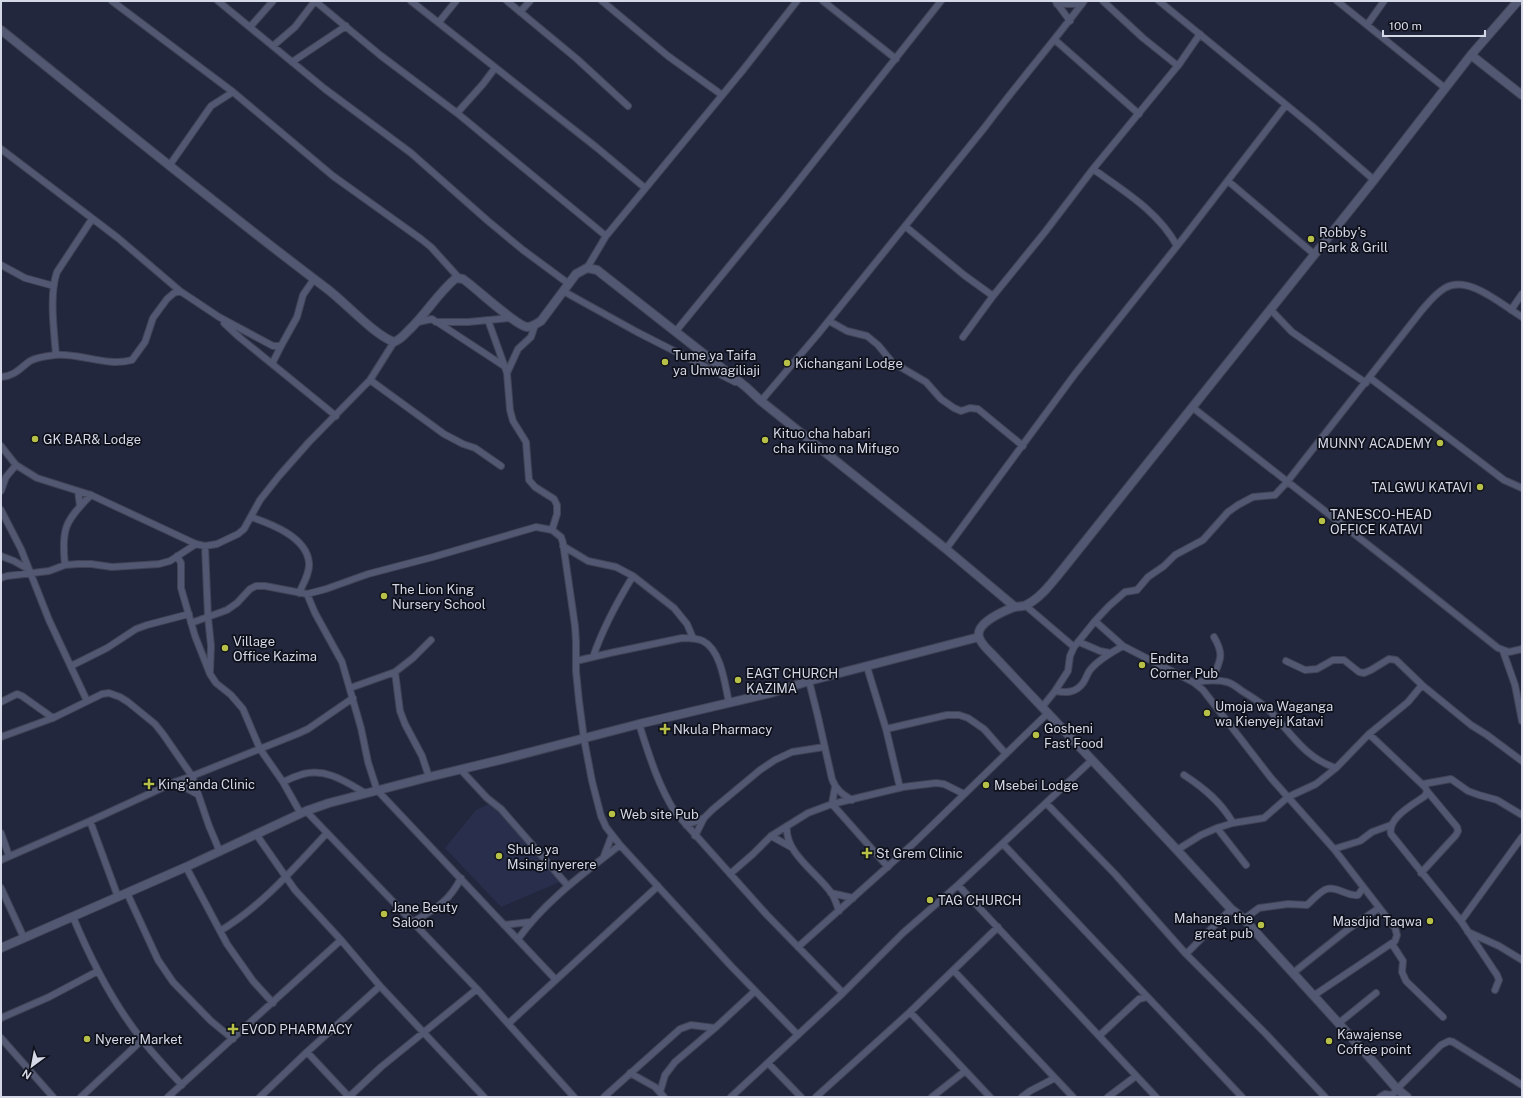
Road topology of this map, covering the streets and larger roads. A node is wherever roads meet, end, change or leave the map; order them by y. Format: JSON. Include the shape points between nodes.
{"nodes":[{"id":1,"x":112,"y":1,"type":"edge"},
{"id":2,"x":218,"y":1,"type":"edge"},
{"id":3,"x":273,"y":1,"type":"edge"},
{"id":4,"x":315,"y":1,"type":"edge"},
{"id":5,"x":411,"y":1,"type":"edge"},
{"id":6,"x":456,"y":1,"type":"edge"},
{"id":7,"x":507,"y":1,"type":"edge"},
{"id":8,"x":530,"y":1,"type":"edge"},
{"id":9,"x":602,"y":1,"type":"edge"},
{"id":10,"x":797,"y":1,"type":"edge"},
{"id":11,"x":822,"y":1,"type":"edge"},
{"id":12,"x":941,"y":1,"type":"edge"},
{"id":13,"x":1103,"y":1,"type":"edge"},
{"id":14,"x":1159,"y":1,"type":"edge"},
{"id":15,"x":1337,"y":1,"type":"edge"},
{"id":16,"x":1384,"y":1,"type":"edge"},
{"id":17,"x":1518,"y":1,"type":"edge"},
{"id":18,"x":1056,"y":2,"type":"edge"},
{"id":19,"x":1083,"y":2,"type":"edge"},
{"id":20,"x":520,"y":12,"type":"junction"},
{"id":21,"x":1070,"y":21,"type":"junction"},
{"id":22,"x":439,"y":22,"type":"junction"},
{"id":23,"x":1367,"y":25,"type":"junction"},
{"id":24,"x":346,"y":26,"type":"junction"},
{"id":25,"x":250,"y":27,"type":"junction"},
{"id":26,"x":1,"y":30,"type":"edge"},
{"id":27,"x":1200,"y":34,"type":"junction"},
{"id":28,"x":1054,"y":40,"type":"junction"},
{"id":29,"x":273,"y":46,"type":"junction"},
{"id":30,"x":1471,"y":55,"type":"junction"},
{"id":31,"x":896,"y":59,"type":"junction"},
{"id":32,"x":292,"y":62,"type":"junction"},
{"id":33,"x":1178,"y":66,"type":"junction"},
{"id":34,"x":495,"y":68,"type":"junction"},
{"id":35,"x":1445,"y":88,"type":"junction"},
{"id":36,"x":233,"y":92,"type":"junction"},
{"id":37,"x":1522,"y":94,"type":"edge"},
{"id":38,"x":722,"y":95,"type":"junction"},
{"id":39,"x":1286,"y":105,"type":"junction"},
{"id":40,"x":628,"y":106,"type":"dead end"},
{"id":41,"x":457,"y":113,"type":"junction"},
{"id":42,"x":1139,"y":114,"type":"junction"},
{"id":43,"x":1,"y":149,"type":"edge"},
{"id":44,"x":169,"y":166,"type":"junction"},
{"id":45,"x":1093,"y":169,"type":"junction"},
{"id":46,"x":1374,"y":180,"type":"junction"},
{"id":47,"x":1228,"y":181,"type":"junction"},
{"id":48,"x":645,"y":188,"type":"junction"},
{"id":49,"x":92,"y":219,"type":"junction"},
{"id":50,"x":905,"y":226,"type":"junction"},
{"id":51,"x":1171,"y":234,"type":"junction"},
{"id":52,"x":606,"y":236,"type":"junction"},
{"id":53,"x":1185,"y":236,"type":"junction"},
{"id":54,"x":1177,"y":246,"type":"junction"},
{"id":55,"x":1314,"y":254,"type":"junction"},
{"id":56,"x":1,"y":265,"type":"edge"},
{"id":57,"x":587,"y":268,"type":"junction"},
{"id":58,"x":314,"y":278,"type":"junction"},
{"id":59,"x":460,"y":278,"type":"junction"},
{"id":60,"x":569,"y":284,"type":"junction"},
{"id":61,"x":54,"y":286,"type":"junction"},
{"id":62,"x":180,"y":291,"type":"junction"},
{"id":63,"x":563,"y":291,"type":"junction"},
{"id":64,"x":1522,"y":294,"type":"edge"},
{"id":65,"x":993,"y":296,"type":"junction"},
{"id":66,"x":1270,"y":310,"type":"junction"},
{"id":67,"x":1511,"y":310,"type":"junction"},
{"id":68,"x":219,"y":317,"type":"junction"},
{"id":69,"x":1522,"y":317,"type":"edge"},
{"id":70,"x":511,"y":318,"type":"junction"},
{"id":71,"x":488,"y":320,"type":"junction"},
{"id":72,"x":829,"y":321,"type":"junction"},
{"id":73,"x":418,"y":322,"type":"junction"},
{"id":74,"x":436,"y":322,"type":"junction"},
{"id":75,"x":535,"y":325,"type":"junction"},
{"id":76,"x":676,"y":331,"type":"junction"},
{"id":77,"x":963,"y":337,"type":"dead end"},
{"id":78,"x":394,"y":342,"type":"junction"},
{"id":79,"x":281,"y":346,"type":"junction"},
{"id":80,"x":56,"y":355,"type":"junction"},
{"id":81,"x":272,"y":364,"type":"junction"},
{"id":82,"x":504,"y":366,"type":"junction"},
{"id":83,"x":506,"y":373,"type":"junction"},
{"id":84,"x":1,"y":377,"type":"edge"},
{"id":85,"x":1370,"y":378,"type":"junction"},
{"id":86,"x":370,"y":380,"type":"junction"},
{"id":87,"x":1366,"y":383,"type":"junction"},
{"id":88,"x":746,"y":387,"type":"junction"},
{"id":89,"x":761,"y":401,"type":"junction"},
{"id":90,"x":1192,"y":407,"type":"junction"},
{"id":91,"x":336,"y":416,"type":"junction"},
{"id":92,"x":1023,"y":446,"type":"junction"},
{"id":93,"x":2,"y":448,"type":"edge"},
{"id":94,"x":16,"y":465,"type":"junction"},
{"id":95,"x":501,"y":466,"type":"dead end"},
{"id":96,"x":1287,"y":482,"type":"junction"},
{"id":97,"x":1522,"y":488,"type":"edge"},
{"id":98,"x":1,"y":491,"type":"edge"},
{"id":99,"x":78,"y":491,"type":"junction"},
{"id":100,"x":91,"y":495,"type":"junction"},
{"id":101,"x":80,"y":506,"type":"junction"},
{"id":102,"x":1,"y":510,"type":"edge"},
{"id":103,"x":251,"y":517,"type":"junction"},
{"id":104,"x":552,"y":530,"type":"junction"},
{"id":105,"x":196,"y":544,"type":"junction"},
{"id":106,"x":206,"y":546,"type":"junction"},
{"id":107,"x":564,"y":546,"type":"junction"},
{"id":108,"x":946,"y":549,"type":"junction"},
{"id":109,"x":1,"y":556,"type":"edge"},
{"id":110,"x":177,"y":556,"type":"junction"},
{"id":111,"x":65,"y":565,"type":"junction"},
{"id":112,"x":29,"y":571,"type":"junction"},
{"id":113,"x":634,"y":576,"type":"junction"},
{"id":114,"x":1,"y":578,"type":"edge"},
{"id":115,"x":299,"y":593,"type":"junction"},
{"id":116,"x":307,"y":594,"type":"junction"},
{"id":117,"x":1026,"y":606,"type":"junction"},
{"id":118,"x":1015,"y":607,"type":"junction"},
{"id":119,"x":189,"y":614,"type":"junction"},
{"id":120,"x":208,"y":617,"type":"junction"},
{"id":121,"x":1095,"y":621,"type":"junction"},
{"id":122,"x":191,"y":623,"type":"junction"},
{"id":123,"x":979,"y":637,"type":"junction"},
{"id":124,"x":1214,"y":637,"type":"dead end"},
{"id":125,"x":693,"y":638,"type":"junction"},
{"id":126,"x":431,"y":640,"type":"dead end"},
{"id":127,"x":1077,"y":644,"type":"junction"},
{"id":128,"x":1123,"y":646,"type":"junction"},
{"id":129,"x":1522,"y":649,"type":"edge"},
{"id":130,"x":1503,"y":651,"type":"junction"},
{"id":131,"x":1110,"y":653,"type":"junction"},
{"id":132,"x":593,"y":657,"type":"junction"},
{"id":133,"x":576,"y":661,"type":"junction"},
{"id":134,"x":1286,"y":661,"type":"dead end"},
{"id":135,"x":71,"y":666,"type":"junction"},
{"id":136,"x":867,"y":667,"type":"junction"},
{"id":137,"x":395,"y":672,"type":"junction"},
{"id":138,"x":210,"y":674,"type":"junction"},
{"id":139,"x":1212,"y":680,"type":"junction"},
{"id":140,"x":809,"y":681,"type":"junction"},
{"id":141,"x":1193,"y":682,"type":"junction"},
{"id":142,"x":1422,"y":685,"type":"junction"},
{"id":143,"x":350,"y":688,"type":"junction"},
{"id":144,"x":1055,"y":691,"type":"junction"},
{"id":145,"x":353,"y":698,"type":"junction"},
{"id":146,"x":87,"y":701,"type":"junction"},
{"id":147,"x":1,"y":702,"type":"edge"},
{"id":148,"x":729,"y":703,"type":"junction"},
{"id":149,"x":1045,"y":710,"type":"junction"},
{"id":150,"x":53,"y":718,"type":"junction"},
{"id":151,"x":1522,"y":721,"type":"edge"},
{"id":152,"x":639,"y":724,"type":"junction"},
{"id":153,"x":886,"y":729,"type":"junction"},
{"id":154,"x":1369,"y":734,"type":"junction"},
{"id":155,"x":1,"y":737,"type":"edge"},
{"id":156,"x":584,"y":739,"type":"junction"},
{"id":157,"x":824,"y":747,"type":"junction"},
{"id":158,"x":260,"y":748,"type":"junction"},
{"id":159,"x":1006,"y":754,"type":"junction"},
{"id":160,"x":1092,"y":760,"type":"junction"},
{"id":161,"x":1522,"y":761,"type":"edge"},
{"id":162,"x":1336,"y":768,"type":"junction"},
{"id":163,"x":461,"y":770,"type":"junction"},
{"id":164,"x":1184,"y":775,"type":"dead end"},
{"id":165,"x":192,"y":776,"type":"junction"},
{"id":166,"x":898,"y":776,"type":"junction"},
{"id":167,"x":429,"y":777,"type":"junction"},
{"id":168,"x":175,"y":782,"type":"junction"},
{"id":169,"x":283,"y":782,"type":"junction"},
{"id":170,"x":1423,"y":784,"type":"junction"},
{"id":171,"x":835,"y":787,"type":"junction"},
{"id":172,"x":900,"y":788,"type":"junction"},
{"id":173,"x":377,"y":790,"type":"junction"},
{"id":174,"x":888,"y":791,"type":"junction"},
{"id":175,"x":1426,"y":792,"type":"junction"},
{"id":176,"x":365,"y":793,"type":"junction"},
{"id":177,"x":197,"y":794,"type":"junction"},
{"id":178,"x":964,"y":794,"type":"junction"},
{"id":179,"x":1288,"y":797,"type":"junction"},
{"id":180,"x":852,"y":800,"type":"junction"},
{"id":181,"x":1046,"y":802,"type":"junction"},
{"id":182,"x":832,"y":804,"type":"junction"},
{"id":183,"x":303,"y":812,"type":"junction"},
{"id":184,"x":1522,"y":815,"type":"edge"},
{"id":185,"x":704,"y":818,"type":"junction"},
{"id":186,"x":90,"y":821,"type":"junction"},
{"id":187,"x":1232,"y":823,"type":"junction"},
{"id":188,"x":686,"y":825,"type":"junction"},
{"id":189,"x":1391,"y":825,"type":"junction"},
{"id":190,"x":787,"y":826,"type":"junction"},
{"id":191,"x":1217,"y":828,"type":"junction"},
{"id":192,"x":1,"y":833,"type":"edge"},
{"id":193,"x":327,"y":833,"type":"junction"},
{"id":194,"x":256,"y":834,"type":"junction"},
{"id":195,"x":612,"y":835,"type":"junction"},
{"id":196,"x":695,"y":836,"type":"junction"},
{"id":197,"x":771,"y":836,"type":"junction"},
{"id":198,"x":1522,"y":837,"type":"edge"},
{"id":199,"x":620,"y":844,"type":"junction"},
{"id":200,"x":1003,"y":844,"type":"junction"},
{"id":201,"x":793,"y":848,"type":"junction"},
{"id":202,"x":1334,"y":849,"type":"junction"},
{"id":203,"x":1177,"y":850,"type":"junction"},
{"id":204,"x":220,"y":852,"type":"junction"},
{"id":205,"x":10,"y":856,"type":"junction"},
{"id":206,"x":604,"y":857,"type":"junction"},
{"id":207,"x":1,"y":860,"type":"edge"},
{"id":208,"x":1246,"y":866,"type":"dead end"},
{"id":209,"x":186,"y":867,"type":"junction"},
{"id":210,"x":888,"y":867,"type":"junction"},
{"id":211,"x":1421,"y":873,"type":"junction"},
{"id":212,"x":730,"y":874,"type":"junction"},
{"id":213,"x":286,"y":878,"type":"junction"},
{"id":214,"x":461,"y":878,"type":"junction"},
{"id":215,"x":958,"y":885,"type":"junction"},
{"id":216,"x":568,"y":886,"type":"junction"},
{"id":217,"x":658,"y":886,"type":"junction"},
{"id":218,"x":1,"y":888,"type":"edge"},
{"id":219,"x":1363,"y":888,"type":"junction"},
{"id":220,"x":127,"y":892,"type":"junction"},
{"id":221,"x":831,"y":893,"type":"junction"},
{"id":222,"x":118,"y":897,"type":"junction"},
{"id":223,"x":853,"y":898,"type":"junction"},
{"id":224,"x":1379,"y":908,"type":"junction"},
{"id":225,"x":1231,"y":909,"type":"junction"},
{"id":226,"x":839,"y":911,"type":"junction"},
{"id":227,"x":74,"y":917,"type":"junction"},
{"id":228,"x":1244,"y":919,"type":"junction"},
{"id":229,"x":413,"y":922,"type":"junction"},
{"id":230,"x":530,"y":922,"type":"junction"},
{"id":231,"x":1461,"y":922,"type":"junction"},
{"id":232,"x":504,"y":925,"type":"junction"},
{"id":233,"x":998,"y":927,"type":"junction"},
{"id":234,"x":220,"y":930,"type":"junction"},
{"id":235,"x":1468,"y":932,"type":"junction"},
{"id":236,"x":24,"y":938,"type":"junction"},
{"id":237,"x":518,"y":939,"type":"junction"},
{"id":238,"x":341,"y":940,"type":"junction"},
{"id":239,"x":1392,"y":944,"type":"junction"},
{"id":240,"x":798,"y":947,"type":"junction"},
{"id":241,"x":1,"y":948,"type":"edge"},
{"id":242,"x":1186,"y":954,"type":"junction"},
{"id":243,"x":1522,"y":960,"type":"edge"},
{"id":244,"x":98,"y":971,"type":"junction"},
{"id":245,"x":954,"y":971,"type":"junction"},
{"id":246,"x":1293,"y":974,"type":"junction"},
{"id":247,"x":556,"y":980,"type":"junction"},
{"id":248,"x":380,"y":986,"type":"junction"},
{"id":249,"x":477,"y":989,"type":"junction"},
{"id":250,"x":1495,"y":990,"type":"dead end"},
{"id":251,"x":755,"y":991,"type":"junction"},
{"id":252,"x":843,"y":993,"type":"junction"},
{"id":253,"x":1376,"y":993,"type":"dead end"},
{"id":254,"x":1313,"y":996,"type":"junction"},
{"id":255,"x":1147,"y":997,"type":"junction"},
{"id":256,"x":273,"y":1003,"type":"junction"},
{"id":257,"x":910,"y":1012,"type":"junction"},
{"id":258,"x":1443,"y":1017,"type":"dead end"},
{"id":259,"x":1,"y":1018,"type":"edge"},
{"id":260,"x":509,"y":1023,"type":"junction"},
{"id":261,"x":1339,"y":1023,"type":"junction"},
{"id":262,"x":715,"y":1028,"type":"junction"},
{"id":263,"x":424,"y":1033,"type":"junction"},
{"id":264,"x":798,"y":1035,"type":"junction"},
{"id":265,"x":1098,"y":1036,"type":"junction"},
{"id":266,"x":1,"y":1038,"type":"edge"},
{"id":267,"x":233,"y":1039,"type":"junction"},
{"id":268,"x":142,"y":1040,"type":"junction"},
{"id":269,"x":307,"y":1052,"type":"junction"},
{"id":270,"x":768,"y":1063,"type":"junction"},
{"id":271,"x":965,"y":1071,"type":"junction"},
{"id":272,"x":630,"y":1073,"type":"junction"},
{"id":273,"x":1136,"y":1076,"type":"junction"},
{"id":274,"x":1055,"y":1078,"type":"junction"},
{"id":275,"x":182,"y":1085,"type":"junction"},
{"id":276,"x":1522,"y":1085,"type":"edge"},
{"id":277,"x":1393,"y":1094,"type":"edge"},
{"id":278,"x":662,"y":1095,"type":"edge"},
{"id":279,"x":264,"y":1096,"type":"edge"},
{"id":280,"x":53,"y":1097,"type":"edge"},
{"id":281,"x":81,"y":1097,"type":"edge"},
{"id":282,"x":168,"y":1097,"type":"edge"},
{"id":283,"x":349,"y":1097,"type":"edge"},
{"id":284,"x":484,"y":1097,"type":"edge"},
{"id":285,"x":574,"y":1097,"type":"edge"},
{"id":286,"x":604,"y":1097,"type":"edge"},
{"id":287,"x":731,"y":1097,"type":"edge"},
{"id":288,"x":801,"y":1097,"type":"edge"},
{"id":289,"x":816,"y":1097,"type":"edge"},
{"id":290,"x":932,"y":1097,"type":"edge"},
{"id":291,"x":990,"y":1097,"type":"edge"},
{"id":292,"x":1022,"y":1097,"type":"edge"},
{"id":293,"x":1073,"y":1097,"type":"edge"},
{"id":294,"x":1108,"y":1097,"type":"edge"},
{"id":295,"x":1156,"y":1097,"type":"edge"},
{"id":296,"x":1242,"y":1097,"type":"edge"},
{"id":297,"x":1325,"y":1097,"type":"edge"},
{"id":298,"x":1380,"y":1097,"type":"edge"},
{"id":299,"x":1407,"y":1097,"type":"edge"}],
"edges":[{"from":1,"to":36,"type":"street"},
{"from":2,"to":25,"type":"street"},
{"from":3,"to":25,"type":"street"},
{"from":4,"to":24,"type":"street"},
{"from":4,"to":29,"type":"street","via":[[295,27]]},
{"from":5,"to":22,"type":"street"},
{"from":6,"to":22,"type":"street"},
{"from":7,"to":20,"type":"street"},
{"from":8,"to":20,"type":"street"},
{"from":9,"to":38,"type":"street","via":[[668,56]]},
{"from":10,"to":38,"type":"street"},
{"from":11,"to":31,"type":"street"},
{"from":12,"to":31,"type":"street"},
{"from":13,"to":33,"type":"street"},
{"from":14,"to":27,"type":"street"},
{"from":15,"to":23,"type":"street"},
{"from":16,"to":23,"type":"street"},
{"from":17,"to":30,"type":"street"},
{"from":18,"to":19,"type":"street"},
{"from":18,"to":21,"type":"street"},
{"from":19,"to":21,"type":"street"},
{"from":20,"to":40,"type":"street"},
{"from":21,"to":28,"type":"street"},
{"from":22,"to":34,"type":"street"},
{"from":23,"to":35,"type":"street"},
{"from":24,"to":32,"type":"street"},
{"from":24,"to":41,"type":"street"},
{"from":25,"to":29,"type":"street"},
{"from":26,"to":44,"type":"street"},
{"from":27,"to":33,"type":"street"},
{"from":27,"to":39,"type":"street"},
{"from":28,"to":42,"type":"street"},
{"from":28,"to":50,"type":"street"},
{"from":29,"to":32,"type":"street"},
{"from":30,"to":35,"type":"street"},
{"from":30,"to":37,"type":"street"},
{"from":31,"to":76,"type":"street"},
{"from":32,"to":60,"type":"street","via":[[410,153],[522,250]]},
{"from":33,"to":42,"type":"street"},
{"from":34,"to":41,"type":"street"},
{"from":34,"to":48,"type":"street"},
{"from":35,"to":46,"type":"street"},
{"from":36,"to":44,"type":"street","via":[[211,106]]},
{"from":36,"to":59,"type":"street","via":[[333,176],[421,239]]},
{"from":38,"to":48,"type":"street"},
{"from":39,"to":46,"type":"street"},
{"from":39,"to":47,"type":"street"},
{"from":41,"to":52,"type":"street"},
{"from":42,"to":45,"type":"street"},
{"from":43,"to":49,"type":"street"},
{"from":44,"to":58,"type":"street"},
{"from":45,"to":51,"type":"street","via":[[1144,206]]},
{"from":45,"to":65,"type":"street"},
{"from":46,"to":55,"type":"street"},
{"from":47,"to":53,"type":"street"},
{"from":47,"to":55,"type":"street"},
{"from":48,"to":52,"type":"street"},
{"from":49,"to":61,"type":"street","via":[[57,272]]},
{"from":49,"to":62,"type":"street"},
{"from":50,"to":65,"type":"street"},
{"from":50,"to":72,"type":"street"},
{"from":51,"to":53,"type":"street"},
{"from":51,"to":54,"type":"street"},
{"from":52,"to":57,"type":"street"},
{"from":53,"to":54,"type":"street"},
{"from":54,"to":92,"type":"street","via":[[1075,374]]},
{"from":55,"to":66,"type":"street"},
{"from":56,"to":61,"type":"street","via":[[29,280]]},
{"from":57,"to":60,"type":"street","via":[[576,274]]},
{"from":57,"to":76,"type":"street","via":[[597,270]]},
{"from":58,"to":78,"type":"street","via":[[384,338]]},
{"from":58,"to":79,"type":"street","via":[[303,295],[296,317]]},
{"from":59,"to":70,"type":"street"},
{"from":59,"to":73,"type":"street","via":[[456,278],[446,287]]},
{"from":60,"to":63,"type":"street"},
{"from":61,"to":80,"type":"street"},
{"from":62,"to":68,"type":"street"},
{"from":62,"to":80,"type":"street","via":[[167,299],[153,318],[145,342],[132,360],[117,363]]},
{"from":63,"to":75,"type":"street","via":[[541,321]]},
{"from":63,"to":88,"type":"street","via":[[664,347]]},
{"from":64,"to":67,"type":"street"},
{"from":65,"to":77,"type":"street"},
{"from":66,"to":87,"type":"street","via":[[1292,332]]},
{"from":66,"to":90,"type":"street"},
{"from":67,"to":69,"type":"street"},
{"from":67,"to":85,"type":"street","via":[[1476,288],[1457,285],[1444,289],[1422,310]]},
{"from":68,"to":79,"type":"street","via":[[274,346]]},
{"from":68,"to":81,"type":"street"},
{"from":70,"to":71,"type":"street"},
{"from":70,"to":75,"type":"street","via":[[528,327]]},
{"from":71,"to":74,"type":"street"},
{"from":71,"to":82,"type":"street"},
{"from":72,"to":89,"type":"street"},
{"from":72,"to":92,"type":"street","via":[[847,331],[867,336],[892,362],[926,382],[941,399],[958,410],[978,409]]},
{"from":73,"to":74,"type":"street","via":[[432,319]]},
{"from":73,"to":78,"type":"street"},
{"from":74,"to":82,"type":"street"},
{"from":75,"to":83,"type":"street","via":[[531,337],[518,349]]},
{"from":76,"to":88,"type":"street"},
{"from":78,"to":86,"type":"street"},
{"from":79,"to":81,"type":"street"},
{"from":80,"to":84,"type":"street","via":[[33,360],[12,375]]},
{"from":81,"to":91,"type":"street"},
{"from":82,"to":83,"type":"street"},
{"from":83,"to":104,"type":"street","via":[[513,421],[526,442],[529,480],[554,499],[557,505]]},
{"from":85,"to":87,"type":"street"},
{"from":85,"to":97,"type":"street","via":[[1504,480]]},
{"from":86,"to":91,"type":"street"},
{"from":86,"to":95,"type":"street","via":[[444,434],[480,451]]},
{"from":87,"to":96,"type":"street"},
{"from":88,"to":89,"type":"street"},
{"from":89,"to":108,"type":"street"},
{"from":90,"to":96,"type":"street"},
{"from":90,"to":117,"type":"street","via":[[1063,569],[1042,594]]},
{"from":91,"to":103,"type":"street","via":[[279,476],[260,500]]},
{"from":92,"to":108,"type":"street"},
{"from":93,"to":94,"type":"street"},
{"from":94,"to":98,"type":"street","via":[[6,477]]},
{"from":94,"to":99,"type":"street","via":[[37,478]]},
{"from":96,"to":121,"type":"street","via":[[1275,495],[1253,497],[1228,512],[1203,540],[1175,555],[1148,577],[1137,590],[1125,592]]},
{"from":96,"to":130,"type":"street"},
{"from":99,"to":100,"type":"street"},
{"from":99,"to":101,"type":"street"},
{"from":100,"to":101,"type":"street"},
{"from":100,"to":105,"type":"street"},
{"from":101,"to":111,"type":"street","via":[[71,516],[63,536]]},
{"from":102,"to":112,"type":"street"},
{"from":103,"to":106,"type":"street","via":[[238,534]]},
{"from":103,"to":115,"type":"street","via":[[284,531],[304,550],[309,564]]},
{"from":104,"to":107,"type":"street","via":[[561,537]]},
{"from":104,"to":116,"type":"street","via":[[536,527],[368,574]]},
{"from":105,"to":106,"type":"street"},
{"from":105,"to":110,"type":"street"},
{"from":106,"to":120,"type":"street"},
{"from":107,"to":113,"type":"street","via":[[588,561],[616,567]]},
{"from":107,"to":133,"type":"street","via":[[573,608]]},
{"from":108,"to":118,"type":"street"},
{"from":109,"to":112,"type":"street"},
{"from":110,"to":111,"type":"street","via":[[165,562],[143,566]]},
{"from":110,"to":119,"type":"street","via":[[181,563],[181,588]]},
{"from":111,"to":112,"type":"street","via":[[49,570]]},
{"from":112,"to":114,"type":"street"},
{"from":112,"to":135,"type":"street"},
{"from":113,"to":125,"type":"street","via":[[674,608],[687,624]]},
{"from":113,"to":132,"type":"street","via":[[615,606]]},
{"from":115,"to":116,"type":"street"},
{"from":115,"to":120,"type":"street","via":[[256,586],[227,610]]},
{"from":116,"to":143,"type":"street","via":[[342,662]]},
{"from":117,"to":118,"type":"street"},
{"from":117,"to":127,"type":"street"},
{"from":118,"to":123,"type":"street","via":[[988,621],[981,627]]},
{"from":119,"to":122,"type":"street"},
{"from":119,"to":135,"type":"street","via":[[136,629],[107,648]]},
{"from":120,"to":122,"type":"street"},
{"from":120,"to":138,"type":"street"},
{"from":121,"to":127,"type":"street"},
{"from":121,"to":128,"type":"street"},
{"from":122,"to":138,"type":"street"},
{"from":123,"to":136,"type":"street"},
{"from":123,"to":149,"type":"street"},
{"from":124,"to":139,"type":"street","via":[[1220,648],[1220,660]]},
{"from":125,"to":132,"type":"street","via":[[682,638]]},
{"from":125,"to":148,"type":"street","via":[[712,647]]},
{"from":126,"to":137,"type":"street"},
{"from":127,"to":131,"type":"street"},
{"from":127,"to":144,"type":"street","via":[[1070,656],[1068,671]]},
{"from":128,"to":131,"type":"street"},
{"from":128,"to":141,"type":"street"},
{"from":129,"to":130,"type":"street"},
{"from":130,"to":151,"type":"street","via":[[1515,685]]},
{"from":131,"to":144,"type":"street","via":[[1090,669],[1082,684],[1074,691]]},
{"from":132,"to":133,"type":"street"},
{"from":133,"to":156,"type":"street"},
{"from":134,"to":142,"type":"street","via":[[1305,670],[1317,669],[1334,660],[1344,660],[1364,673],[1389,659],[1396,660]]},
{"from":135,"to":146,"type":"street"},
{"from":136,"to":140,"type":"street"},
{"from":136,"to":153,"type":"street"},
{"from":137,"to":143,"type":"street"},
{"from":137,"to":167,"type":"street","via":[[400,711],[422,756]]},
{"from":138,"to":158,"type":"street","via":[[243,709]]},
{"from":139,"to":141,"type":"street"},
{"from":139,"to":162,"type":"street","via":[[1228,682],[1250,695],[1269,710],[1313,756],[1323,764]]},
{"from":140,"to":148,"type":"street"},
{"from":140,"to":157,"type":"street"},
{"from":141,"to":179,"type":"street","via":[[1203,690]]},
{"from":142,"to":154,"type":"street","via":[[1408,702]]},
{"from":142,"to":161,"type":"street","via":[[1471,725]]},
{"from":143,"to":145,"type":"street"},
{"from":144,"to":149,"type":"street"},
{"from":145,"to":158,"type":"street","via":[[308,729]]},
{"from":145,"to":173,"type":"street"},
{"from":146,"to":150,"type":"street"},
{"from":146,"to":165,"type":"street","via":[[109,693],[128,702],[155,724]]},
{"from":147,"to":150,"type":"street","via":[[17,694]]},
{"from":148,"to":152,"type":"street"},
{"from":149,"to":159,"type":"street"},
{"from":149,"to":160,"type":"street"},
{"from":150,"to":155,"type":"street"},
{"from":152,"to":156,"type":"street"},
{"from":152,"to":188,"type":"street","via":[[665,797]]},
{"from":153,"to":159,"type":"street","via":[[959,715],[984,729]]},
{"from":153,"to":166,"type":"street"},
{"from":154,"to":162,"type":"street"},
{"from":154,"to":170,"type":"street"},
{"from":156,"to":163,"type":"street"},
{"from":156,"to":195,"type":"street","via":[[597,804]]},
{"from":157,"to":171,"type":"street"},
{"from":157,"to":185,"type":"street","via":[[792,752],[775,760],[740,785]]},
{"from":158,"to":165,"type":"street"},
{"from":158,"to":169,"type":"street"},
{"from":159,"to":178,"type":"street"},
{"from":160,"to":181,"type":"street"},
{"from":160,"to":203,"type":"street"},
{"from":162,"to":179,"type":"street","via":[[1316,784]]},
{"from":163,"to":167,"type":"street"},
{"from":163,"to":216,"type":"street","via":[[501,809]]},
{"from":164,"to":187,"type":"street","via":[[1226,811]]},
{"from":165,"to":168,"type":"street"},
{"from":165,"to":177,"type":"street"},
{"from":166,"to":172,"type":"street"},
{"from":166,"to":174,"type":"street"},
{"from":167,"to":173,"type":"street"},
{"from":168,"to":177,"type":"street"},
{"from":168,"to":186,"type":"street"},
{"from":169,"to":176,"type":"street","via":[[304,774],[327,773]]},
{"from":169,"to":183,"type":"street"},
{"from":170,"to":175,"type":"street"},
{"from":170,"to":184,"type":"street","via":[[1451,779],[1468,791],[1497,800]]},
{"from":171,"to":180,"type":"street"},
{"from":171,"to":182,"type":"street"},
{"from":172,"to":174,"type":"street"},
{"from":172,"to":178,"type":"street","via":[[936,783]]},
{"from":173,"to":176,"type":"street"},
{"from":173,"to":214,"type":"street"},
{"from":174,"to":180,"type":"street"},
{"from":175,"to":189,"type":"street","via":[[1425,796],[1396,817]]},
{"from":175,"to":211,"type":"street","via":[[1458,831]]},
{"from":176,"to":183,"type":"street"},
{"from":177,"to":204,"type":"street"},
{"from":178,"to":210,"type":"street"},
{"from":179,"to":187,"type":"street","via":[[1264,818]]},
{"from":179,"to":202,"type":"street"},
{"from":180,"to":182,"type":"street"},
{"from":181,"to":200,"type":"street"},
{"from":181,"to":242,"type":"street"},
{"from":182,"to":190,"type":"street","via":[[808,813]]},
{"from":182,"to":210,"type":"street"},
{"from":183,"to":193,"type":"street"},
{"from":183,"to":194,"type":"street"},
{"from":185,"to":188,"type":"street"},
{"from":185,"to":196,"type":"street"},
{"from":186,"to":205,"type":"street"},
{"from":186,"to":222,"type":"street"},
{"from":187,"to":191,"type":"street"},
{"from":188,"to":196,"type":"street"},
{"from":189,"to":202,"type":"street","via":[[1372,832],[1360,841]]},
{"from":189,"to":211,"type":"street","via":[[1391,834]]},
{"from":190,"to":197,"type":"street"},
{"from":190,"to":201,"type":"street","via":[[787,837]]},
{"from":191,"to":203,"type":"street"},
{"from":191,"to":208,"type":"street"},
{"from":192,"to":205,"type":"street"},
{"from":193,"to":213,"type":"street"},
{"from":193,"to":229,"type":"street"},
{"from":194,"to":204,"type":"street"},
{"from":194,"to":213,"type":"street"},
{"from":195,"to":199,"type":"street"},
{"from":195,"to":206,"type":"street"},
{"from":196,"to":212,"type":"street"},
{"from":197,"to":201,"type":"street"},
{"from":197,"to":212,"type":"street"},
{"from":198,"to":231,"type":"street"},
{"from":199,"to":206,"type":"street"},
{"from":199,"to":217,"type":"street"},
{"from":200,"to":215,"type":"street"},
{"from":200,"to":255,"type":"street"},
{"from":201,"to":221,"type":"street"},
{"from":202,"to":219,"type":"street"},
{"from":203,"to":225,"type":"street"},
{"from":204,"to":209,"type":"street"},
{"from":205,"to":207,"type":"street"},
{"from":206,"to":216,"type":"street"},
{"from":209,"to":220,"type":"street"},
{"from":209,"to":234,"type":"street"},
{"from":210,"to":223,"type":"street"},
{"from":211,"to":231,"type":"street"},
{"from":212,"to":240,"type":"street"},
{"from":213,"to":234,"type":"street"},
{"from":213,"to":238,"type":"street"},
{"from":214,"to":229,"type":"street","via":[[450,896]]},
{"from":214,"to":232,"type":"street"},
{"from":215,"to":233,"type":"street"},
{"from":215,"to":252,"type":"street","via":[[903,933]]},
{"from":216,"to":230,"type":"street"},
{"from":217,"to":247,"type":"street"},
{"from":217,"to":251,"type":"street"},
{"from":218,"to":236,"type":"street"},
{"from":219,"to":224,"type":"street"},
{"from":219,"to":228,"type":"street","via":[[1352,896],[1329,888],[1307,905],[1288,904],[1259,908]]},
{"from":220,"to":222,"type":"street"},
{"from":220,"to":267,"type":"street","via":[[158,960],[173,982],[211,1021]]},
{"from":221,"to":223,"type":"street"},
{"from":221,"to":226,"type":"street"},
{"from":222,"to":227,"type":"street"},
{"from":223,"to":226,"type":"street"},
{"from":224,"to":239,"type":"street","via":[[1395,928],[1397,938]]},
{"from":224,"to":246,"type":"street","via":[[1347,930]]},
{"from":225,"to":228,"type":"street"},
{"from":225,"to":242,"type":"street"},
{"from":226,"to":240,"type":"street"},
{"from":227,"to":236,"type":"street"},
{"from":227,"to":244,"type":"street"},
{"from":228,"to":246,"type":"street"},
{"from":229,"to":249,"type":"street"},
{"from":230,"to":232,"type":"street"},
{"from":230,"to":237,"type":"street"},
{"from":231,"to":235,"type":"street"},
{"from":232,"to":237,"type":"street"},
{"from":233,"to":245,"type":"street"},
{"from":233,"to":265,"type":"street"},
{"from":234,"to":256,"type":"street","via":[[253,981]]},
{"from":235,"to":243,"type":"street"},
{"from":235,"to":250,"type":"street","via":[[1497,975],[1499,980]]},
{"from":236,"to":241,"type":"street"},
{"from":237,"to":247,"type":"street"},
{"from":238,"to":248,"type":"street"},
{"from":238,"to":256,"type":"street"},
{"from":239,"to":254,"type":"street"},
{"from":239,"to":258,"type":"street","via":[[1403,961],[1402,972],[1406,981]]},
{"from":240,"to":252,"type":"street"},
{"from":242,"to":297,"type":"street"},
{"from":244,"to":259,"type":"street"},
{"from":244,"to":268,"type":"street"},
{"from":245,"to":257,"type":"street"},
{"from":245,"to":274,"type":"street"},
{"from":246,"to":254,"type":"street"},
{"from":247,"to":260,"type":"street"},
{"from":248,"to":263,"type":"street"},
{"from":248,"to":269,"type":"street"},
{"from":249,"to":260,"type":"street"},
{"from":249,"to":263,"type":"street"},
{"from":251,"to":262,"type":"street"},
{"from":251,"to":264,"type":"street"},
{"from":252,"to":264,"type":"street"},
{"from":253,"to":261,"type":"street"},
{"from":254,"to":261,"type":"street"},
{"from":255,"to":265,"type":"street","via":[[1139,999]]},
{"from":255,"to":296,"type":"street"},
{"from":256,"to":267,"type":"street"},
{"from":257,"to":271,"type":"street"},
{"from":257,"to":289,"type":"street"},
{"from":260,"to":285,"type":"street"},
{"from":261,"to":277,"type":"street"},
{"from":262,"to":272,"type":"street","via":[[691,1025],[680,1029]]},
{"from":262,"to":278,"type":"street","via":[[668,1069]]},
{"from":263,"to":283,"type":"street"},
{"from":263,"to":284,"type":"street"},
{"from":264,"to":270,"type":"street"},
{"from":265,"to":273,"type":"street"},
{"from":266,"to":280,"type":"street"},
{"from":267,"to":275,"type":"street"},
{"from":268,"to":275,"type":"street"},
{"from":268,"to":281,"type":"street"},
{"from":269,"to":279,"type":"street"},
{"from":269,"to":283,"type":"street"},
{"from":270,"to":287,"type":"street"},
{"from":270,"to":288,"type":"street"},
{"from":271,"to":290,"type":"street"},
{"from":271,"to":291,"type":"street"},
{"from":272,"to":278,"type":"street"},
{"from":272,"to":286,"type":"street"},
{"from":273,"to":294,"type":"street"},
{"from":273,"to":295,"type":"street"},
{"from":274,"to":292,"type":"street","via":[[1030,1090]]},
{"from":274,"to":293,"type":"street"},
{"from":275,"to":282,"type":"street"},
{"from":276,"to":277,"type":"street","via":[[1449,1041],[1441,1045]]},
{"from":277,"to":298,"type":"street"},
{"from":277,"to":299,"type":"street"}]}
